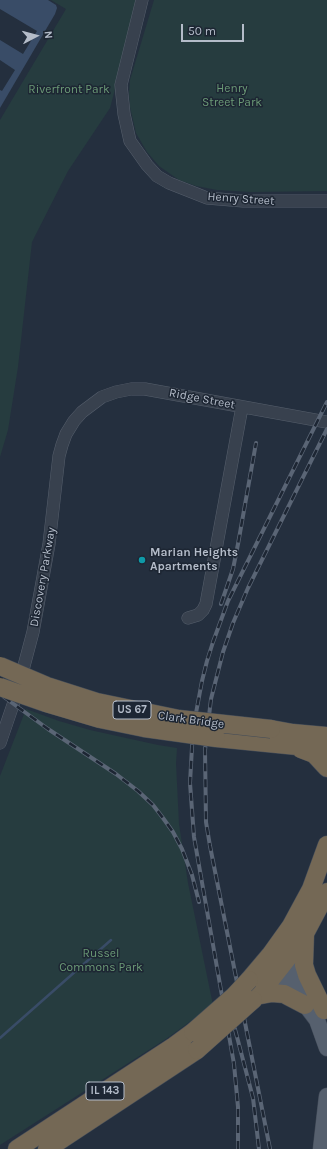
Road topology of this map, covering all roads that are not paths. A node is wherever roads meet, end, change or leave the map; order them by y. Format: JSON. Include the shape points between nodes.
{"nodes":[{"id":1,"x":142,"y":0,"type":"edge"},
{"id":2,"x":327,"y":201,"type":"edge"},
{"id":3,"x":242,"y":407,"type":"junction"},
{"id":4,"x":82,"y":412,"type":"joint"},
{"id":5,"x":327,"y":422,"type":"edge"},
{"id":6,"x":188,"y":618,"type":"dead end"},
{"id":7,"x":0,"y":666,"type":"edge"},
{"id":8,"x":0,"y":687,"type":"edge"},
{"id":9,"x":327,"y":723,"type":"edge"},
{"id":10,"x":270,"y":736,"type":"junction"},
{"id":11,"x":327,"y":736,"type":"edge"},
{"id":12,"x":294,"y":740,"type":"junction"},
{"id":13,"x":0,"y":743,"type":"edge"},
{"id":14,"x":327,"y":749,"type":"edge"},
{"id":15,"x":327,"y":768,"type":"edge"},
{"id":16,"x":327,"y":844,"type":"edge"},
{"id":17,"x":327,"y":892,"type":"edge"},
{"id":18,"x":305,"y":935,"type":"junction"},
{"id":19,"x":274,"y":963,"type":"junction"},
{"id":20,"x":254,"y":998,"type":"junction"},
{"id":21,"x":305,"y":1005,"type":"junction"},
{"id":22,"x":326,"y":1012,"type":"edge"},
{"id":23,"x":327,"y":1048,"type":"edge"},
{"id":24,"x":327,"y":1096,"type":"edge"},
{"id":25,"x":17,"y":1149,"type":"edge"},
{"id":26,"x":47,"y":1149,"type":"edge"},
{"id":27,"x":321,"y":1149,"type":"edge"}],
"edges":[{"from":1,"to":2,"type":"street","name":"Henry Street","via":[[121,85],[130,141],[157,176],[207,198],[243,201]]},
{"from":3,"to":4,"type":"street","name":"Ridge Street","via":[[145,389],[131,389],[102,397]]},
{"from":3,"to":5,"type":"street","name":"Ridge Street"},
{"from":3,"to":6,"type":"street","via":[[206,604],[198,615]]},
{"from":4,"to":13,"type":"street","name":"Discovery Parkway","via":[[66,434],[59,456],[44,579],[16,696]]},
{"from":7,"to":10,"type":"highway","name":"Clark Bridge","number":"US 67","bridge":true,"via":[[47,686],[105,704]]},
{"from":8,"to":10,"type":"highway","name":"Clark Bridge","number":"US 67","bridge":true,"via":[[100,719],[180,734]]},
{"from":9,"to":12,"type":"highway","number":"US 67"},
{"from":10,"to":12,"type":"highway","number":"US 67"},
{"from":11,"to":12,"type":"highway"},
{"from":12,"to":14,"type":"highway","number":"US 67"},
{"from":12,"to":15,"type":"highway","via":[[314,754]]},
{"from":16,"to":19,"type":"highway","number":"IL 143","via":[[311,889]]},
{"from":17,"to":18,"type":"highway","number":"IL 143"},
{"from":18,"to":19,"type":"highway","number":"IL 143"},
{"from":18,"to":22,"type":"highway","via":[[304,966]]},
{"from":19,"to":20,"type":"highway","number":"IL 143"},
{"from":19,"to":21,"type":"main road"},
{"from":19,"to":22,"type":"main road","via":[[299,976]]},
{"from":19,"to":25,"type":"highway","number":"IL 143","bridge":true,"via":[[249,980],[234,996],[174,1046]]},
{"from":20,"to":21,"type":"highway","via":[[272,993],[284,994]]},
{"from":20,"to":26,"type":"highway","number":"IL 143","bridge":true,"via":[[197,1050]]},
{"from":21,"to":23,"type":"main road","via":[[317,1020]]},
{"from":24,"to":27,"type":"main road"}]}
